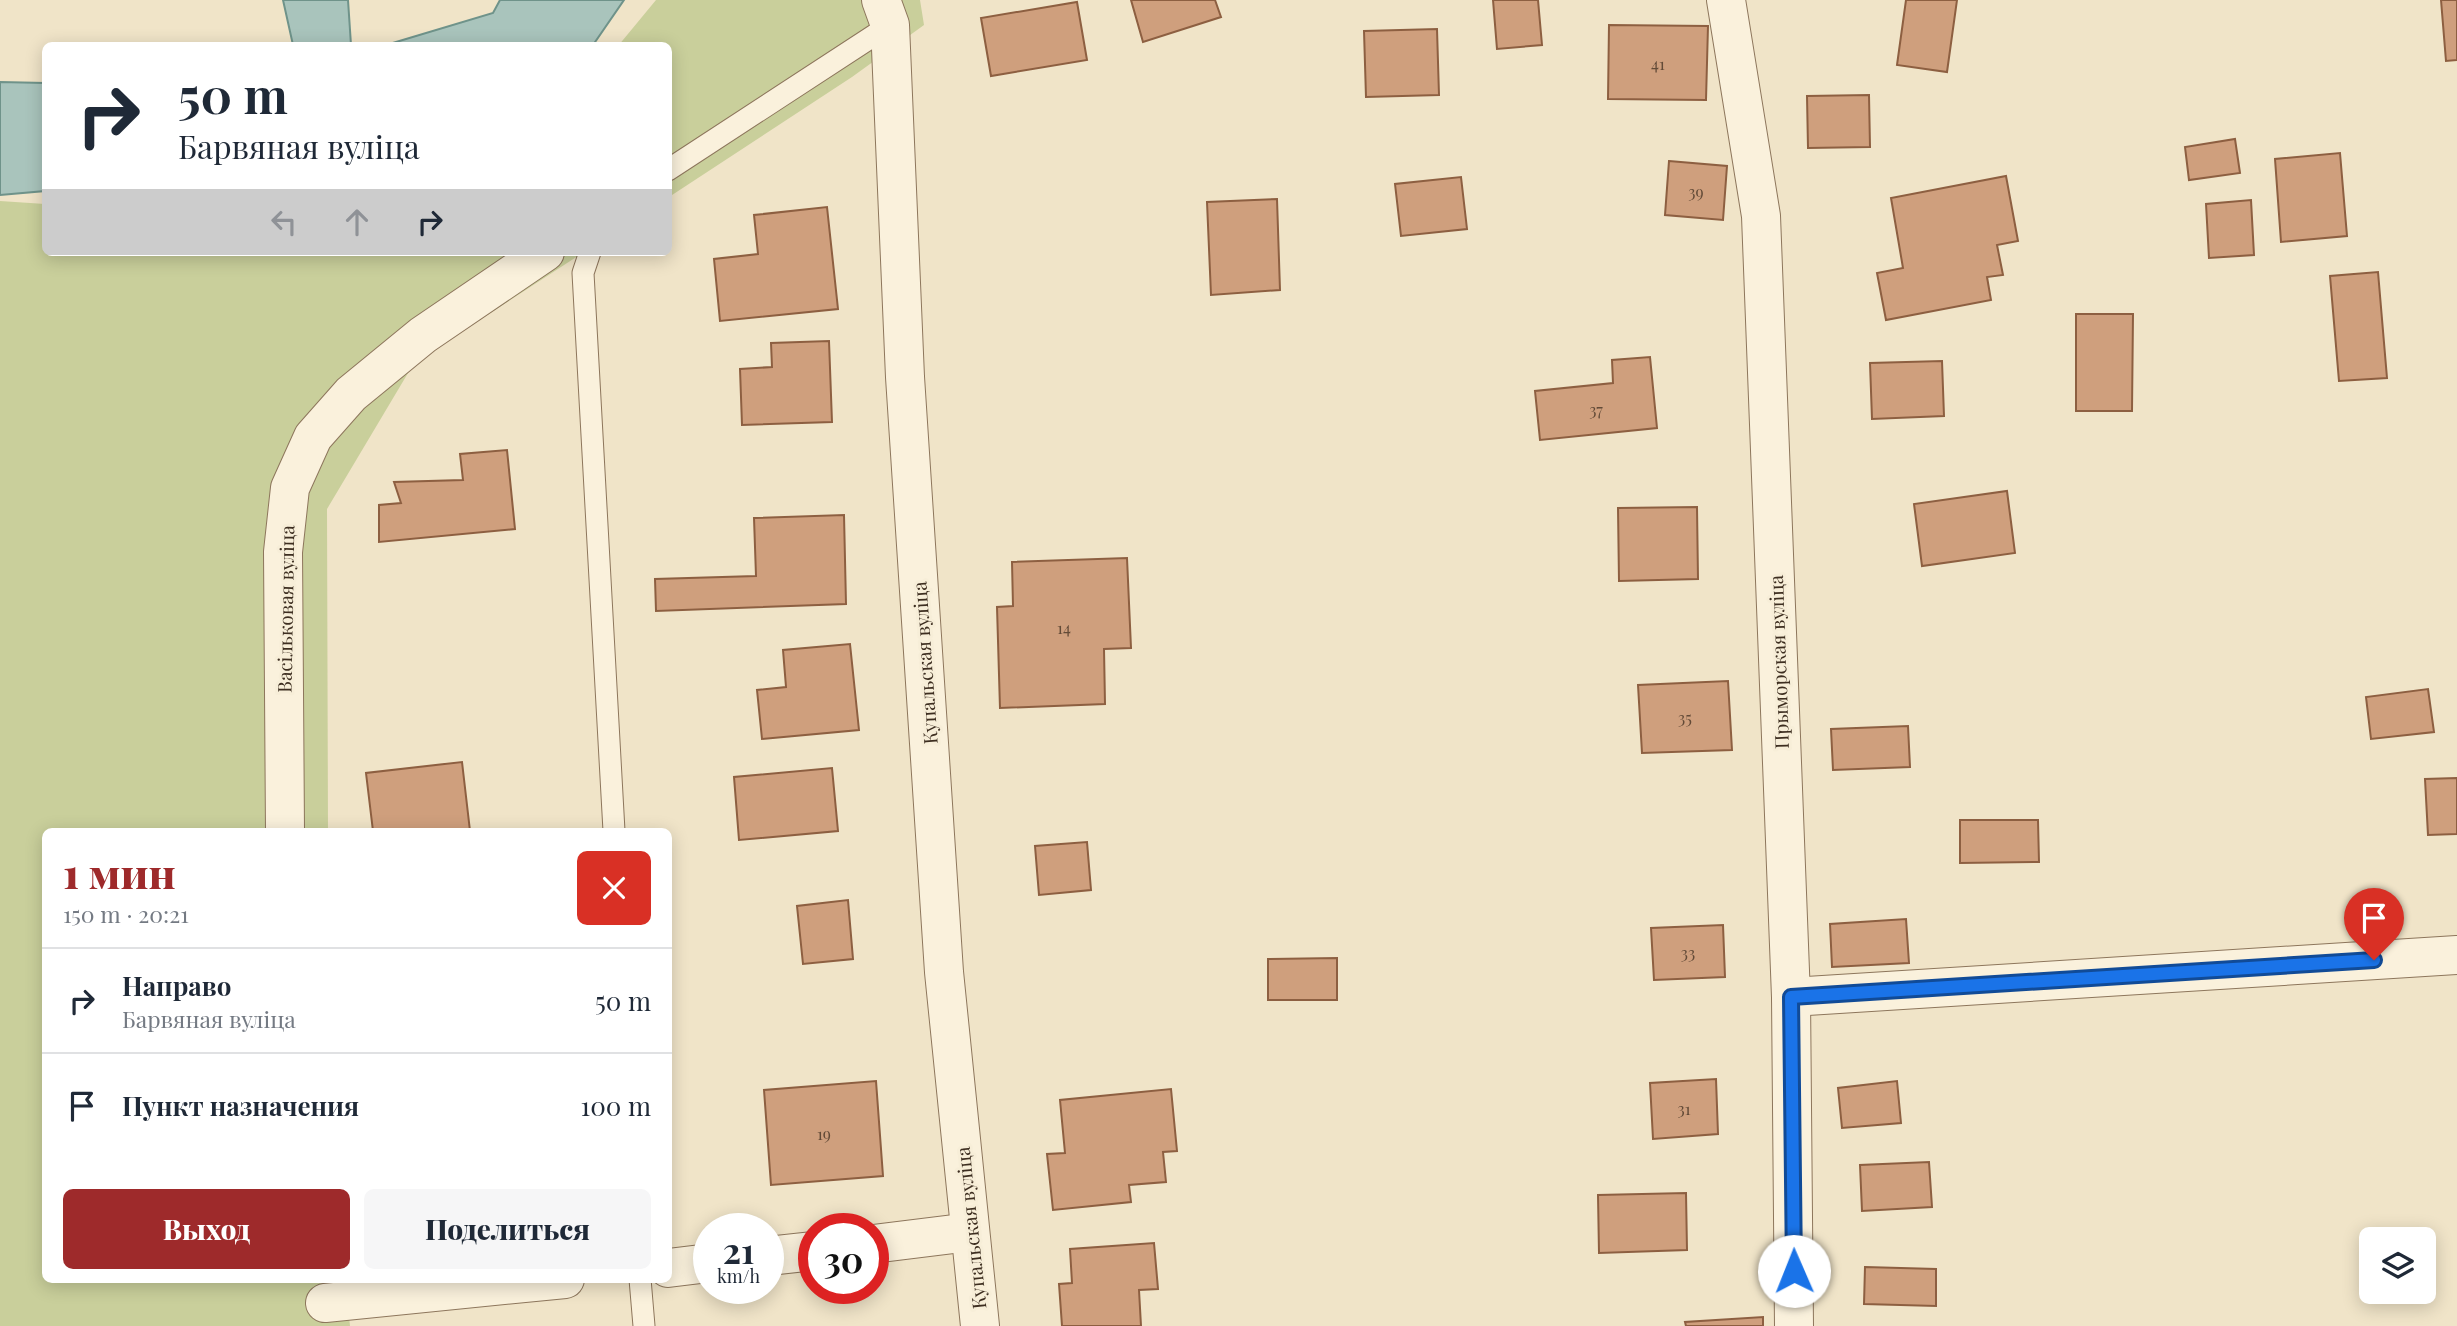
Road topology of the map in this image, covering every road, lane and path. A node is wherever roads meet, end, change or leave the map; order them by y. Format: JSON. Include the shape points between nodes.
{"nodes":[{"id":1,"x":1726,"y":0,"type":"edge"},
{"id":2,"x":886,"y":13,"type":"edge"},
{"id":3,"x":672,"y":167,"type":"edge"},
{"id":4,"x":539,"y":256,"type":"edge"},
{"id":5,"x":589,"y":256,"type":"edge"},
{"id":6,"x":285,"y":828,"type":"edge"},
{"id":7,"x":614,"y":828,"type":"edge"},
{"id":8,"x":2457,"y":955,"type":"edge"},
{"id":9,"x":1791,"y":997,"type":"junction"},
{"id":10,"x":970,"y":1232,"type":"junction"},
{"id":11,"x":889,"y":1242,"type":"edge"},
{"id":12,"x":693,"y":1265,"type":"edge"},
{"id":13,"x":672,"y":1268,"type":"edge"},
{"id":14,"x":525,"y":1283,"type":"edge"},
{"id":15,"x":640,"y":1283,"type":"edge"},
{"id":16,"x":325,"y":1303,"type":"edge"},
{"id":17,"x":644,"y":1326,"type":"edge"},
{"id":18,"x":980,"y":1326,"type":"edge"},
{"id":19,"x":1794,"y":1326,"type":"edge"}],
"edges":[{"from":1,"to":9,"type":"street","name":"Прыморская вуліца","via":[[1760,216]]},
{"from":2,"to":3,"type":"lane"},
{"from":2,"to":10,"type":"street","name":"Купальская вуліца","via":[[944,972]]},
{"from":4,"to":6,"type":"street","name":"Васільковая вуліца","via":[[423,335],[351,394],[313,437],[290,488],[283,552]]},
{"from":5,"to":7,"type":"lane","via":[[583,274]]},
{"from":8,"to":9,"type":"street"},
{"from":9,"to":19,"type":"street","name":"Прыморская вуліца"},
{"from":10,"to":11,"type":"street"},
{"from":10,"to":18,"type":"street","name":"Купальская вуліца"},
{"from":12,"to":13,"type":"street"},
{"from":14,"to":16,"type":"street"},
{"from":15,"to":17,"type":"lane"}]}
